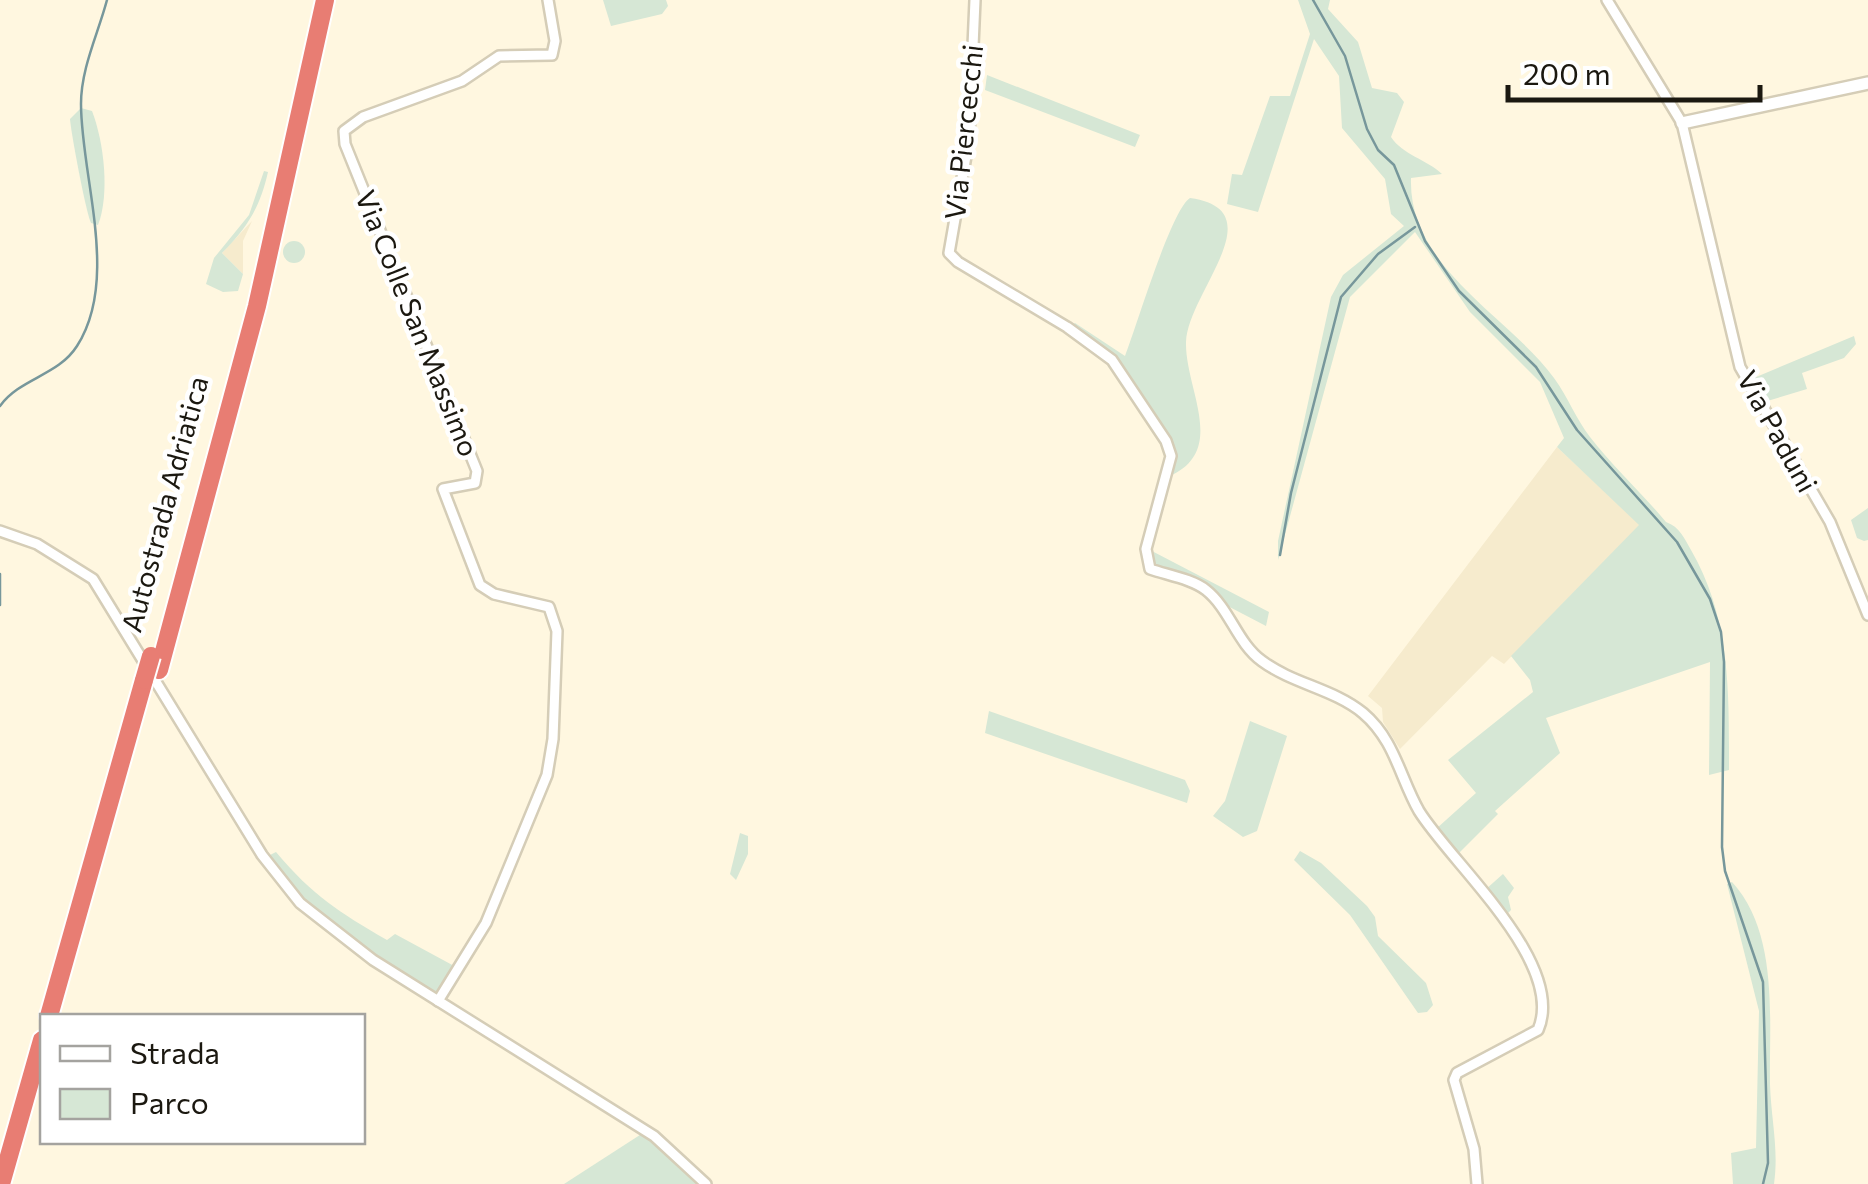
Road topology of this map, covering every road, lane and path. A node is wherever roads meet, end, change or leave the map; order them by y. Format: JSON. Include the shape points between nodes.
{"nodes":[{"id":1,"x":313,"y":0,"type":"edge"},
{"id":2,"x":324,"y":0,"type":"edge"},
{"id":3,"x":548,"y":0,"type":"edge"},
{"id":4,"x":975,"y":0,"type":"edge"},
{"id":5,"x":1607,"y":0,"type":"edge"},
{"id":6,"x":1868,"y":83,"type":"edge"},
{"id":7,"x":1682,"y":122,"type":"junction"},
{"id":8,"x":0,"y":531,"type":"edge"},
{"id":9,"x":1868,"y":615,"type":"edge"},
{"id":10,"x":152,"y":674,"type":"junction"},
{"id":11,"x":438,"y":1001,"type":"junction"},
{"id":12,"x":50,"y":1014,"type":"edge"},
{"id":13,"x":62,"y":1014,"type":"edge"},
{"id":14,"x":40,"y":1049,"type":"edge"},
{"id":15,"x":40,"y":1088,"type":"edge"},
{"id":16,"x":16,"y":1154,"type":"junction"},
{"id":17,"x":1,"y":1184,"type":"edge"},
{"id":18,"x":13,"y":1184,"type":"edge"},
{"id":19,"x":706,"y":1184,"type":"edge"},
{"id":20,"x":1477,"y":1184,"type":"edge"}],
"edges":[{"from":1,"to":10,"type":"highway","name":"Autostrada Adriatica","via":[[246,305]]},
{"from":2,"to":10,"type":"highway","name":"Autostrada Adriatica","via":[[252,324]]},
{"from":3,"to":11,"type":"street","name":"Via Colle San Massimo","via":[[552,55],[498,56],[462,81],[363,117],[344,131],[477,471],[470,486],[443,489],[480,585],[549,607],[556,631],[547,775],[486,923]]},
{"from":4,"to":20,"type":"street","name":"Via Piercecchi","via":[[969,139],[949,252],[1112,360],[1170,456],[1146,549],[1150,569],[1207,591],[1262,662],[1366,715],[1402,766],[1420,814],[1505,918],[1528,959],[1542,1006],[1538,1030],[1456,1072],[1454,1080]]},
{"from":5,"to":7,"type":"street","name":"Via Paduni"},
{"from":6,"to":7,"type":"street"},
{"from":7,"to":9,"type":"street","name":"Via Paduni","via":[[1740,367],[1830,522]]},
{"from":8,"to":11,"type":"street","via":[[93,579],[262,855],[300,903]]},
{"from":10,"to":12,"type":"highway","name":"Autostrada Adriatica"},
{"from":10,"to":13,"type":"highway","name":"Autostrada Adriatica"},
{"from":11,"to":19,"type":"street","via":[[654,1136]]},
{"from":14,"to":16,"type":"highway"},
{"from":15,"to":16,"type":"highway"},
{"from":16,"to":17,"type":"highway"},
{"from":16,"to":18,"type":"highway"}]}
